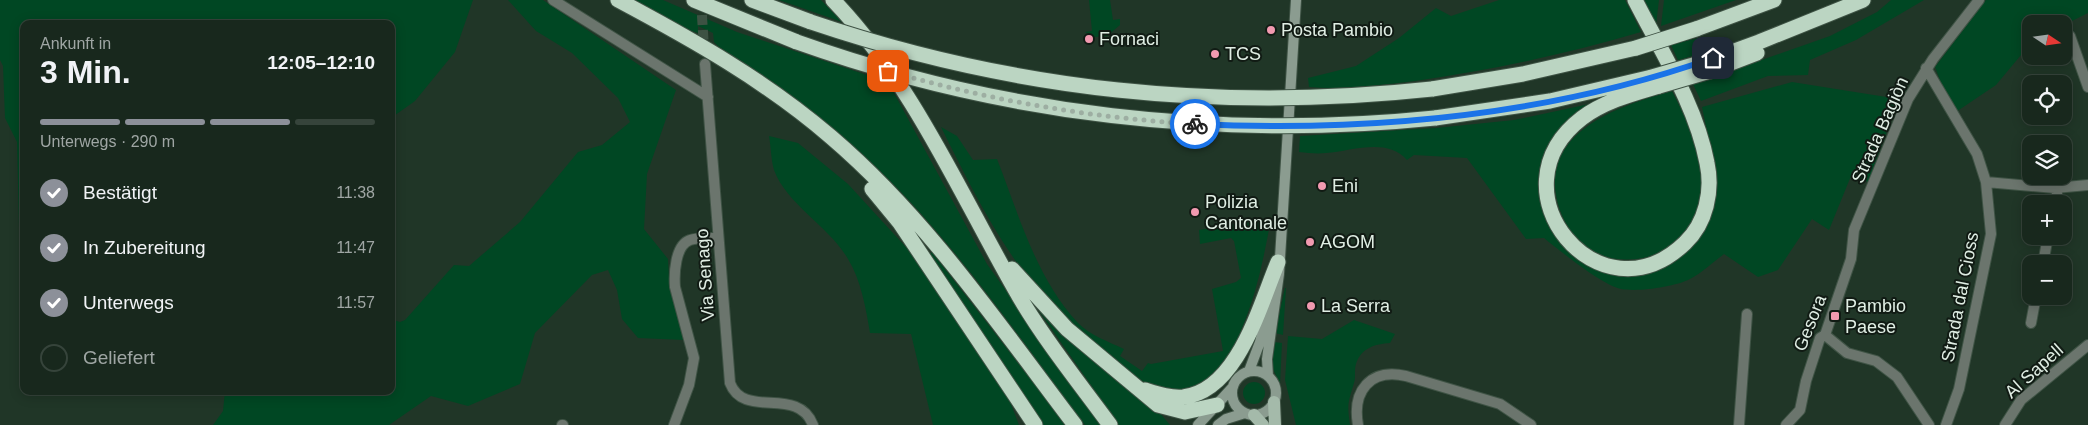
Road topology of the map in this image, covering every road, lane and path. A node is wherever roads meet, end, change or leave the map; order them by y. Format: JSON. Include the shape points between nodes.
{"nodes":[{"id":1,"x":553,"y":0,"type":"edge"},
{"id":2,"x":618,"y":0,"type":"edge"},
{"id":3,"x":694,"y":0,"type":"edge"},
{"id":4,"x":752,"y":0,"type":"edge"},
{"id":5,"x":833,"y":0,"type":"edge"},
{"id":6,"x":1296,"y":0,"type":"edge"},
{"id":7,"x":1635,"y":0,"type":"edge"},
{"id":8,"x":1774,"y":0,"type":"edge"},
{"id":9,"x":1863,"y":0,"type":"edge"},
{"id":10,"x":1979,"y":0,"type":"edge"},
{"id":11,"x":2072,"y":42,"type":"edge"},
{"id":12,"x":705,"y":64,"type":"tunnel mouth"},
{"id":13,"x":1926,"y":68,"type":"junction"},
{"id":14,"x":1656,"y":82,"type":"junction"},
{"id":15,"x":2088,"y":87,"type":"edge"},
{"id":16,"x":708,"y":97,"type":"junction"},
{"id":17,"x":806,"y":116,"type":"junction"},
{"id":18,"x":1986,"y":182,"type":"junction"},
{"id":19,"x":2088,"y":185,"type":"edge"},
{"id":20,"x":2058,"y":188,"type":"junction"},
{"id":21,"x":2057,"y":195,"type":"edge"},
{"id":22,"x":982,"y":227,"type":"junction"},
{"id":23,"x":1854,"y":230,"type":"joint"},
{"id":24,"x":718,"y":238,"type":"junction"},
{"id":25,"x":1279,"y":257,"type":"junction"},
{"id":26,"x":2034,"y":305,"type":"edge"},
{"id":27,"x":1747,"y":314,"type":"dead end"},
{"id":28,"x":2031,"y":323,"type":"dead end"},
{"id":29,"x":1825,"y":335,"type":"junction"},
{"id":30,"x":2088,"y":345,"type":"edge"},
{"id":31,"x":1249,"y":371,"type":"junction"},
{"id":32,"x":1268,"y":376,"type":"junction"},
{"id":33,"x":1138,"y":387,"type":"junction"},
{"id":34,"x":1232,"y":388,"type":"junction"},
{"id":35,"x":1274,"y":402,"type":"junction"},
{"id":36,"x":1217,"y":405,"type":"junction"},
{"id":37,"x":1249,"y":414,"type":"junction"},
{"id":38,"x":674,"y":425,"type":"edge"},
{"id":39,"x":813,"y":425,"type":"edge"},
{"id":40,"x":1035,"y":425,"type":"edge"},
{"id":41,"x":1075,"y":425,"type":"edge"},
{"id":42,"x":1110,"y":425,"type":"edge"},
{"id":43,"x":1198,"y":425,"type":"edge"},
{"id":44,"x":1218,"y":425,"type":"edge"},
{"id":45,"x":1263,"y":425,"type":"edge"},
{"id":46,"x":1275,"y":425,"type":"edge"},
{"id":47,"x":1358,"y":425,"type":"edge"},
{"id":48,"x":1531,"y":425,"type":"edge"},
{"id":49,"x":1739,"y":425,"type":"edge"},
{"id":50,"x":1786,"y":425,"type":"edge"},
{"id":51,"x":1928,"y":425,"type":"edge"},
{"id":52,"x":1946,"y":425,"type":"edge"},
{"id":53,"x":2005,"y":425,"type":"edge"}],
"edges":[{"from":1,"to":16,"type":"street"},
{"from":2,"to":17,"type":"highway","via":[[727,61]]},
{"from":3,"to":14,"type":"highway","bridge":true,"via":[[798,42],[944,86],[1111,116],[1192,124],[1297,126],[1435,118]]},
{"from":4,"to":8,"type":"highway","bridge":true,"via":[[884,46],[1042,81],[1194,98],[1266,99],[1432,89],[1524,74],[1636,48]]},
{"from":5,"to":22,"type":"highway","via":[[894,75]]},
{"from":6,"to":25,"type":"main road"},
{"from":7,"to":14,"type":"highway","via":[[1681,89],[1699,133],[1708,164],[1708,196],[1699,226],[1690,239],[1669,256],[1637,268],[1616,268],[1596,262],[1569,243],[1552,216],[1546,184],[1552,158],[1564,136],[1592,111]]},
{"from":9,"to":14,"type":"highway","bridge":true,"via":[[1762,51]]},
{"from":10,"to":13,"type":"street","name":"Strada Bagiòn"},
{"from":11,"to":15,"type":"street"},
{"from":12,"to":16,"type":"street","name":"Via Senago"},
{"from":13,"to":18,"type":"street","name":"Strada dal Cioss","via":[[1977,154]]},
{"from":13,"to":23,"type":"street","name":"Strada Bagiòn","via":[[1908,100]]},
{"from":16,"to":24,"type":"street","name":"Via Senago"},
{"from":17,"to":40,"type":"highway","via":[[886,204]]},
{"from":17,"to":41,"type":"highway","via":[[857,160],[916,222]]},
{"from":18,"to":20,"type":"street"},
{"from":18,"to":52,"type":"street","name":"Strada dal Cioss","via":[[1991,234],[1959,389]]},
{"from":19,"to":20,"type":"street"},
{"from":20,"to":21,"type":"street"},
{"from":22,"to":33,"type":"highway","via":[[1010,267],[1051,314]]},
{"from":22,"to":42,"type":"highway","via":[[1034,319]]},
{"from":23,"to":29,"type":"street","name":"Gesora","via":[[1852,259]]},
{"from":24,"to":38,"type":"street","via":[[691,239],[685,243],[674,275],[694,358],[689,385]]},
{"from":24,"to":39,"type":"street","name":"Via Senago","via":[[732,389],[749,402],[792,404],[807,415]]},
{"from":25,"to":31,"type":"main road","via":[[1266,322]]},
{"from":25,"to":32,"type":"main road","via":[[1276,304],[1267,359]]},
{"from":25,"to":33,"type":"highway","via":[[1243,345],[1230,367],[1214,382],[1184,397],[1162,395]]},
{"from":26,"to":28,"type":"street"},
{"from":27,"to":49,"type":"street"},
{"from":29,"to":50,"type":"street","name":"Gesora","via":[[1820,338],[1800,410]]},
{"from":29,"to":51,"type":"street","via":[[1847,352],[1876,361],[1897,377]]},
{"from":30,"to":53,"type":"street","name":"Al Sapell","via":[[2021,400]]},
{"from":31,"to":32,"type":"main road"},
{"from":31,"to":34,"type":"main road","via":[[1238,377]]},
{"from":32,"to":35,"type":"main road","via":[[1276,388]]},
{"from":33,"to":36,"type":"highway","via":[[1158,405],[1178,411]]},
{"from":34,"to":36,"type":"main road"},
{"from":34,"to":37,"type":"main road","via":[[1233,400]]},
{"from":35,"to":37,"type":"main road","via":[[1268,410]]},
{"from":35,"to":46,"type":"main road"},
{"from":36,"to":43,"type":"main road"},
{"from":37,"to":44,"type":"main road","via":[[1226,419]]},
{"from":37,"to":45,"type":"main road"},
{"from":47,"to":48,"type":"street","via":[[1357,406],[1362,390],[1372,379],[1392,374],[1500,404]]}]}
